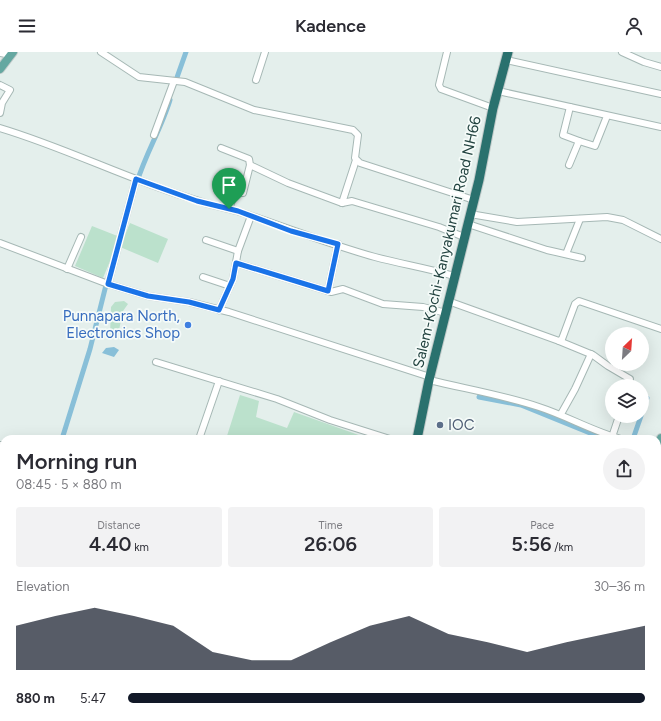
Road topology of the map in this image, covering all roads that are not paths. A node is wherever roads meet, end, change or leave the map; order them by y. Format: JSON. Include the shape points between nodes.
{"nodes":[{"id":1,"x":101,"y":52,"type":"edge"},
{"id":2,"x":265,"y":52,"type":"edge"},
{"id":3,"x":447,"y":52,"type":"edge"},
{"id":4,"x":622,"y":52,"type":"edge"},
{"id":5,"x":0,"y":53,"type":"edge"},
{"id":6,"x":12,"y":54,"type":"edge"},
{"id":7,"x":507,"y":56,"type":"edge"},
{"id":8,"x":661,"y":67,"type":"edge"},
{"id":9,"x":0,"y":69,"type":"edge"},
{"id":10,"x":256,"y":80,"type":"dead end"},
{"id":11,"x":177,"y":81,"type":"junction"},
{"id":12,"x":0,"y":84,"type":"edge"},
{"id":13,"x":498,"y":91,"type":"junction"},
{"id":14,"x":661,"y":94,"type":"edge"},
{"id":15,"x":570,"y":107,"type":"junction"},
{"id":16,"x":494,"y":108,"type":"junction"},
{"id":17,"x":0,"y":113,"type":"edge"},
{"id":18,"x":607,"y":116,"type":"junction"},
{"id":19,"x":661,"y":127,"type":"edge"},
{"id":20,"x":0,"y":128,"type":"edge"},
{"id":21,"x":154,"y":135,"type":"dead end"},
{"id":22,"x":579,"y":141,"type":"junction"},
{"id":23,"x":222,"y":148,"type":"dead end"},
{"id":24,"x":356,"y":160,"type":"junction"},
{"id":25,"x":250,"y":165,"type":"junction"},
{"id":26,"x":569,"y":165,"type":"dead end"},
{"id":27,"x":138,"y":179,"type":"junction"},
{"id":28,"x":474,"y":200,"type":"junction"},
{"id":29,"x":342,"y":203,"type":"junction"},
{"id":30,"x":229,"y":209,"type":"junction"},
{"id":31,"x":470,"y":214,"type":"junction"},
{"id":32,"x":251,"y":216,"type":"junction"},
{"id":33,"x":580,"y":219,"type":"junction"},
{"id":34,"x":468,"y":224,"type":"junction"},
{"id":35,"x":82,"y":237,"type":"dead end"},
{"id":36,"x":464,"y":237,"type":"junction"},
{"id":37,"x":661,"y":239,"type":"edge"},
{"id":38,"x":206,"y":240,"type":"dead end"},
{"id":39,"x":0,"y":243,"type":"edge"},
{"id":40,"x":338,"y":244,"type":"junction"},
{"id":41,"x":238,"y":252,"type":"junction"},
{"id":42,"x":566,"y":254,"type":"junction"},
{"id":43,"x":582,"y":258,"type":"dead end"},
{"id":44,"x":236,"y":263,"type":"junction"},
{"id":45,"x":67,"y":269,"type":"junction"},
{"id":46,"x":454,"y":276,"type":"junction"},
{"id":47,"x":202,"y":277,"type":"dead end"},
{"id":48,"x":106,"y":284,"type":"junction"},
{"id":49,"x":230,"y":286,"type":"junction"},
{"id":50,"x":328,"y":291,"type":"junction"},
{"id":51,"x":448,"y":301,"type":"junction"},
{"id":52,"x":219,"y":310,"type":"junction"},
{"id":53,"x":446,"y":313,"type":"junction"},
{"id":54,"x":661,"y":330,"type":"edge"},
{"id":55,"x":559,"y":341,"type":"junction"},
{"id":56,"x":590,"y":354,"type":"junction"},
{"id":57,"x":156,"y":362,"type":"dead end"},
{"id":58,"x":429,"y":379,"type":"junction"},
{"id":59,"x":630,"y":379,"type":"edge"},
{"id":60,"x":219,"y":381,"type":"junction"},
{"id":61,"x":561,"y":414,"type":"junction"},
{"id":62,"x":617,"y":423,"type":"edge"},
{"id":63,"x":200,"y":435,"type":"edge"},
{"id":64,"x":377,"y":435,"type":"edge"},
{"id":65,"x":418,"y":435,"type":"edge"},
{"id":66,"x":606,"y":435,"type":"edge"},
{"id":67,"x":613,"y":435,"type":"edge"}],
"edges":[{"from":1,"to":11,"type":"street","via":[[139,77]]},
{"from":2,"to":10,"type":"street"},
{"from":3,"to":16,"type":"street","via":[[440,89]]},
{"from":4,"to":8,"type":"street"},
{"from":5,"to":6,"type":"street"},
{"from":6,"to":9,"type":"main road"},
{"from":7,"to":13,"type":"highway","name":"Salem-Kochi-Kanyakumari Road NH66"},
{"from":7,"to":14,"type":"street"},
{"from":11,"to":21,"type":"street"},
{"from":11,"to":24,"type":"street","via":[[196,86],[254,110],[353,130],[358,135]]},
{"from":12,"to":17,"type":"street","via":[[10,90],[2,103]]},
{"from":13,"to":15,"type":"street"},
{"from":13,"to":16,"type":"highway","name":"Salem-Kochi-Kanyakumari Road NH66"},
{"from":15,"to":18,"type":"street"},
{"from":15,"to":22,"type":"street","via":[[563,135]]},
{"from":16,"to":28,"type":"highway","name":"Salem-Kochi-Kanyakumari Road NH66"},
{"from":18,"to":19,"type":"street"},
{"from":18,"to":22,"type":"street","via":[[595,146]]},
{"from":20,"to":27,"type":"street"},
{"from":22,"to":26,"type":"street"},
{"from":23,"to":25,"type":"street","via":[[249,159]]},
{"from":24,"to":28,"type":"street","via":[[367,166]]},
{"from":24,"to":29,"type":"street"},
{"from":25,"to":29,"type":"street","via":[[288,183]]},
{"from":25,"to":30,"type":"street","via":[[243,193],[235,192]]},
{"from":27,"to":30,"type":"street","via":[[197,201]]},
{"from":27,"to":48,"type":"street"},
{"from":28,"to":31,"type":"highway","name":"Salem-Kochi-Kanyakumari Road NH66"},
{"from":29,"to":36,"type":"street","via":[[352,201],[372,206]]},
{"from":30,"to":32,"type":"street"},
{"from":31,"to":33,"type":"street","via":[[517,222]]},
{"from":31,"to":34,"type":"highway","name":"Salem-Kochi-Kanyakumari Road NH66"},
{"from":32,"to":40,"type":"street","via":[[291,231]]},
{"from":32,"to":41,"type":"street"},
{"from":33,"to":37,"type":"street","via":[[607,217],[623,220]]},
{"from":33,"to":42,"type":"street"},
{"from":34,"to":36,"type":"highway","name":"Salem-Kochi-Kanyakumari Road NH66"},
{"from":34,"to":42,"type":"street"},
{"from":35,"to":45,"type":"street"},
{"from":36,"to":46,"type":"highway","name":"Salem-Kochi-Kanyakumari Road NH66"},
{"from":38,"to":41,"type":"street"},
{"from":39,"to":45,"type":"street"},
{"from":40,"to":46,"type":"street","via":[[375,257]]},
{"from":40,"to":50,"type":"street"},
{"from":41,"to":44,"type":"street"},
{"from":42,"to":43,"type":"street"},
{"from":44,"to":49,"type":"street"},
{"from":44,"to":50,"type":"street"},
{"from":45,"to":48,"type":"street"},
{"from":46,"to":51,"type":"highway","name":"Salem-Kochi-Kanyakumari Road NH66"},
{"from":47,"to":49,"type":"street"},
{"from":48,"to":52,"type":"street","via":[[148,296],[189,302]]},
{"from":49,"to":52,"type":"street"},
{"from":50,"to":53,"type":"street","via":[[343,289],[382,304]]},
{"from":51,"to":53,"type":"highway","name":"Salem-Kochi-Kanyakumari Road NH66"},
{"from":51,"to":55,"type":"street"},
{"from":52,"to":58,"type":"street"},
{"from":53,"to":58,"type":"highway","name":"Salem-Kochi-Kanyakumari Road NH66"},
{"from":54,"to":55,"type":"street","via":[[579,301],[575,304]]},
{"from":55,"to":56,"type":"street"},
{"from":56,"to":59,"type":"street"},
{"from":56,"to":61,"type":"street"},
{"from":57,"to":60,"type":"street"},
{"from":58,"to":61,"type":"street","via":[[504,396]]},
{"from":58,"to":65,"type":"highway","name":"Salem-Kochi-Kanyakumari Road NH66"},
{"from":60,"to":63,"type":"street"},
{"from":60,"to":64,"type":"street"},
{"from":61,"to":66,"type":"street"},
{"from":62,"to":67,"type":"street"}]}
